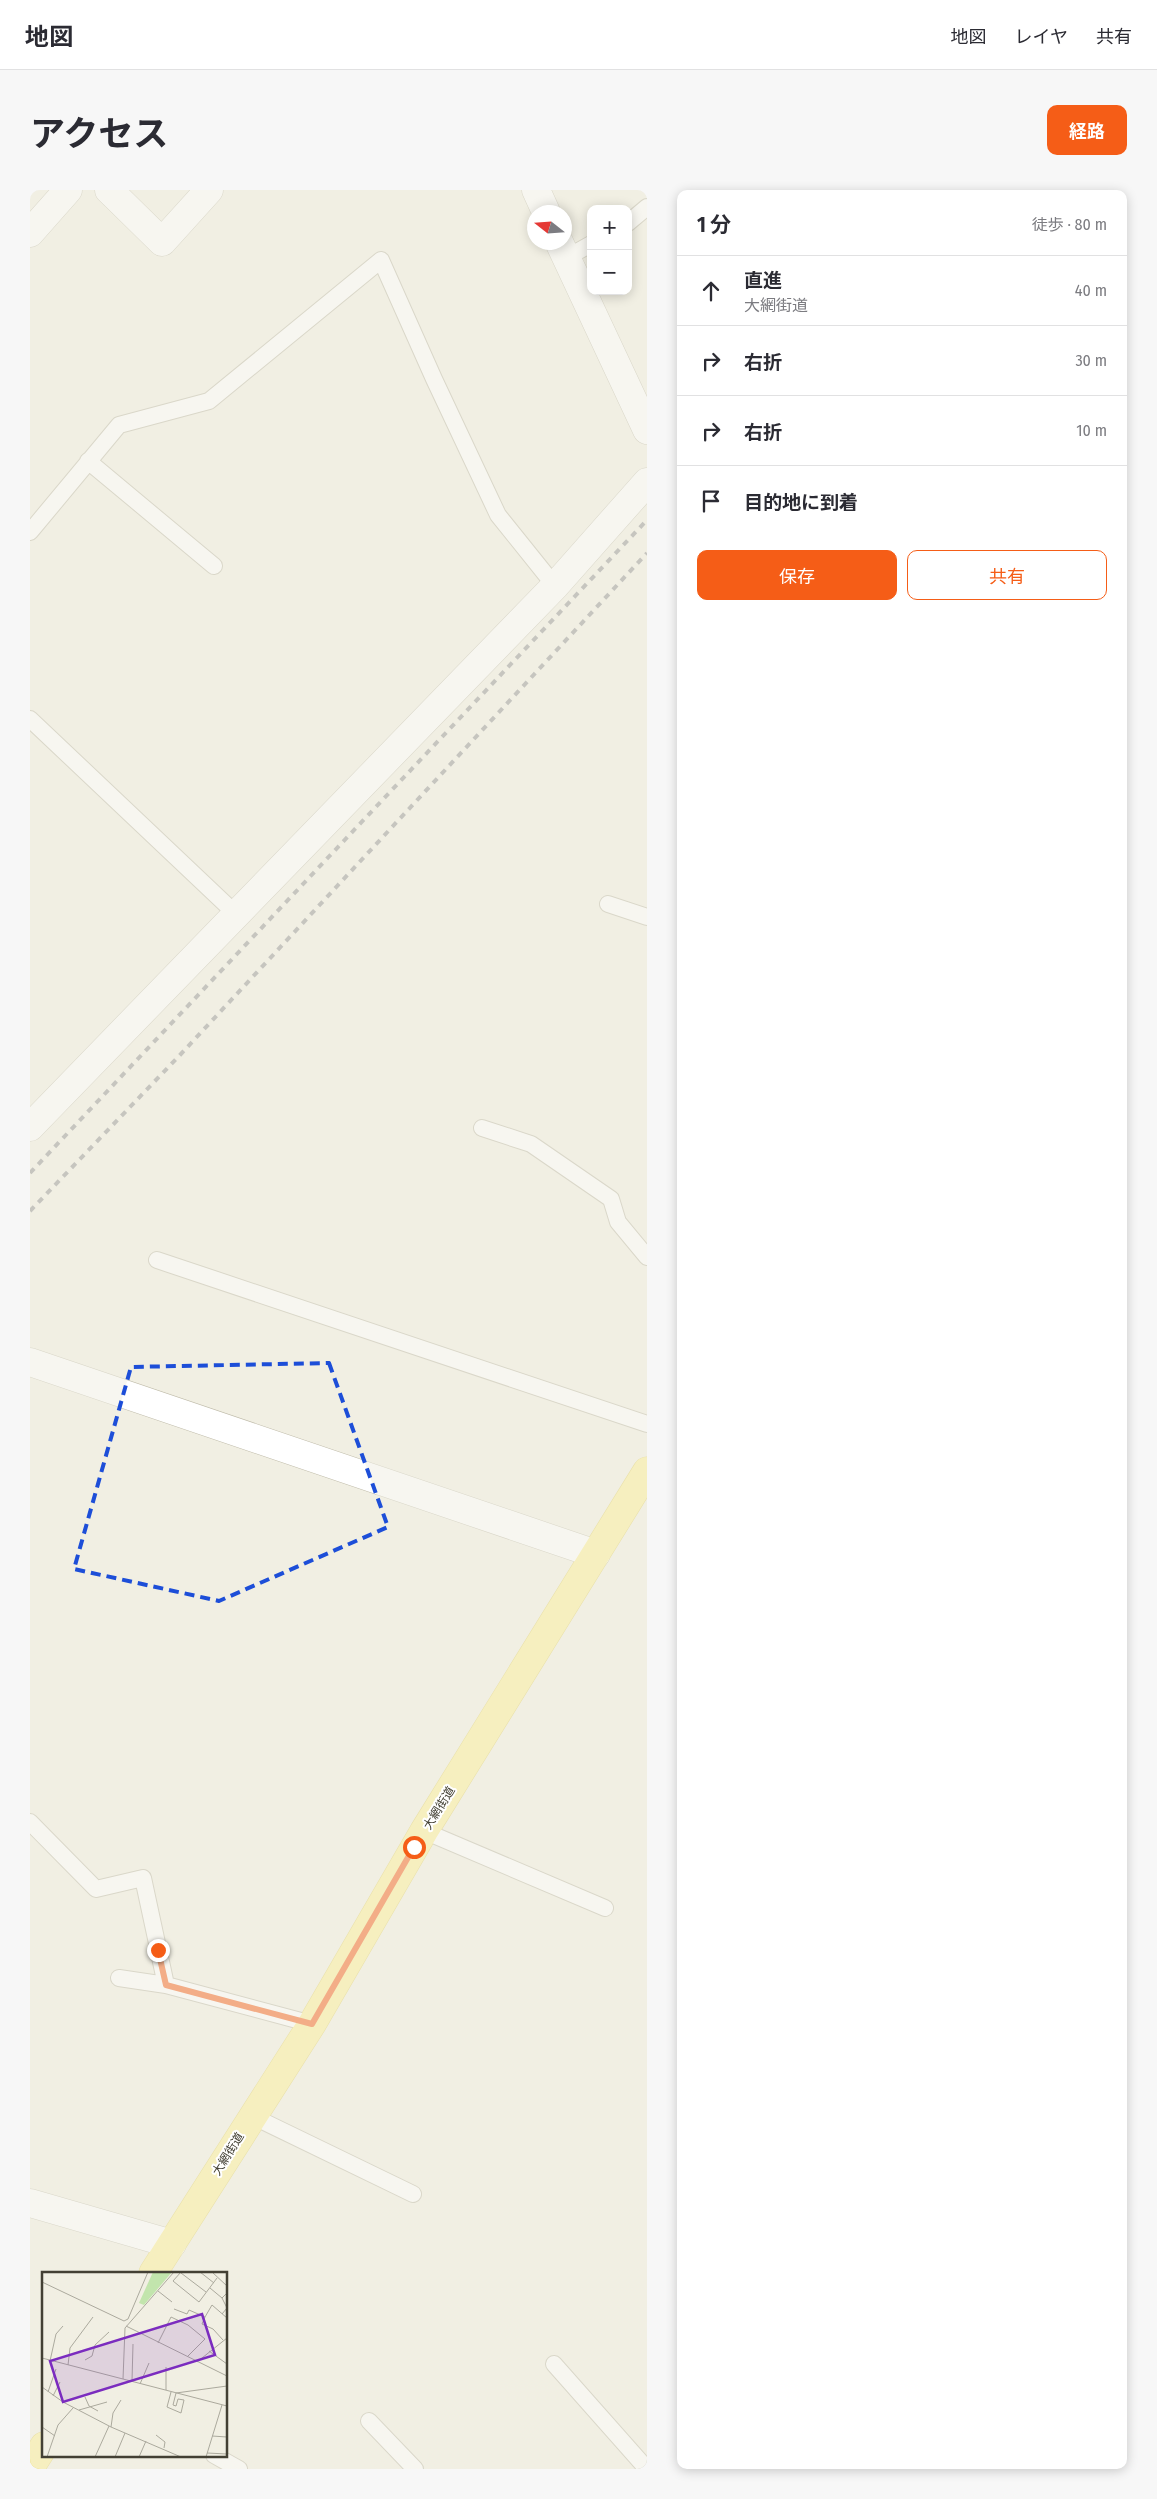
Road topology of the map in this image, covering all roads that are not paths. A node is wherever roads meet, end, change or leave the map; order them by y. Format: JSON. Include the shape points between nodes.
{"nodes":[{"id":1,"x":68,"y":190,"type":"edge"},
{"id":2,"x":109,"y":190,"type":"edge"},
{"id":3,"x":209,"y":190,"type":"edge"},
{"id":4,"x":536,"y":190,"type":"edge"},
{"id":5,"x":543,"y":205,"type":"edge"},
{"id":6,"x":647,"y":207,"type":"edge"},
{"id":7,"x":632,"y":220,"type":"edge"},
{"id":8,"x":30,"y":233,"type":"edge"},
{"id":9,"x":587,"y":245,"type":"edge"},
{"id":10,"x":572,"y":248,"type":"edge"},
{"id":11,"x":563,"y":250,"type":"edge"},
{"id":12,"x":647,"y":430,"type":"edge"},
{"id":13,"x":88,"y":461,"type":"junction"},
{"id":14,"x":647,"y":482,"type":"edge"},
{"id":15,"x":30,"y":532,"type":"edge"},
{"id":16,"x":214,"y":566,"type":"dead end"},
{"id":17,"x":555,"y":586,"type":"junction"},
{"id":18,"x":30,"y":719,"type":"edge"},
{"id":19,"x":608,"y":904,"type":"dead end"},
{"id":20,"x":236,"y":915,"type":"junction"},
{"id":21,"x":647,"y":917,"type":"edge"},
{"id":22,"x":30,"y":1127,"type":"edge"},
{"id":23,"x":482,"y":1128,"type":"dead end"},
{"id":24,"x":647,"y":1257,"type":"edge"},
{"id":25,"x":157,"y":1260,"type":"dead end"},
{"id":26,"x":30,"y":1362,"type":"edge"},
{"id":27,"x":647,"y":1424,"type":"edge"},
{"id":28,"x":647,"y":1471,"type":"edge"},
{"id":29,"x":596,"y":1554,"type":"junction"},
{"id":30,"x":30,"y":1822,"type":"edge"},
{"id":31,"x":424,"y":1831,"type":"junction"},
{"id":32,"x":605,"y":1908,"type":"dead end"},
{"id":33,"x":119,"y":1978,"type":"dead end"},
{"id":34,"x":166,"y":1985,"type":"junction"},
{"id":35,"x":312,"y":2024,"type":"junction"},
{"id":36,"x":252,"y":2116,"type":"junction"},
{"id":37,"x":413,"y":2194,"type":"dead end"},
{"id":38,"x":30,"y":2204,"type":"edge"},
{"id":39,"x":172,"y":2244,"type":"junction"},
{"id":40,"x":154,"y":2272,"type":"edge"},
{"id":41,"x":554,"y":2364,"type":"dead end"},
{"id":42,"x":369,"y":2421,"type":"dead end"},
{"id":43,"x":216,"y":2456,"type":"edge"},
{"id":44,"x":239,"y":2469,"type":"edge"},
{"id":45,"x":415,"y":2469,"type":"edge"},
{"id":46,"x":647,"y":2469,"type":"edge"}],
"edges":[{"from":1,"to":8,"type":"street"},
{"from":2,"to":3,"type":"street","via":[[162,242]]},
{"from":4,"to":5,"type":"street"},
{"from":6,"to":7,"type":"lane"},
{"from":9,"to":10,"type":"lane"},
{"from":11,"to":12,"type":"street"},
{"from":13,"to":15,"type":"lane"},
{"from":13,"to":16,"type":"lane"},
{"from":13,"to":17,"type":"lane","via":[[118,425],[209,401],[381,260],[498,515]]},
{"from":14,"to":17,"type":"street"},
{"from":17,"to":20,"type":"street"},
{"from":18,"to":20,"type":"lane"},
{"from":19,"to":21,"type":"lane"},
{"from":20,"to":22,"type":"street"},
{"from":23,"to":24,"type":"lane","via":[[532,1144],[611,1200],[618,1222]]},
{"from":25,"to":27,"type":"lane"},
{"from":26,"to":29,"type":"street"},
{"from":28,"to":29,"type":"main road","name":"大網街道"},
{"from":29,"to":31,"type":"main road","name":"大網街道"},
{"from":30,"to":34,"type":"lane","via":[[96,1889],[143,1878]]},
{"from":31,"to":32,"type":"lane"},
{"from":31,"to":35,"type":"main road","name":"大網街道"},
{"from":33,"to":34,"type":"lane"},
{"from":34,"to":35,"type":"lane"},
{"from":35,"to":36,"type":"main road","name":"大網街道"},
{"from":36,"to":37,"type":"lane"},
{"from":36,"to":39,"type":"main road","name":"大網街道"},
{"from":38,"to":39,"type":"street"},
{"from":39,"to":40,"type":"main road","name":"大網街道"},
{"from":41,"to":46,"type":"lane"},
{"from":42,"to":45,"type":"lane"},
{"from":43,"to":44,"type":"lane"}]}
